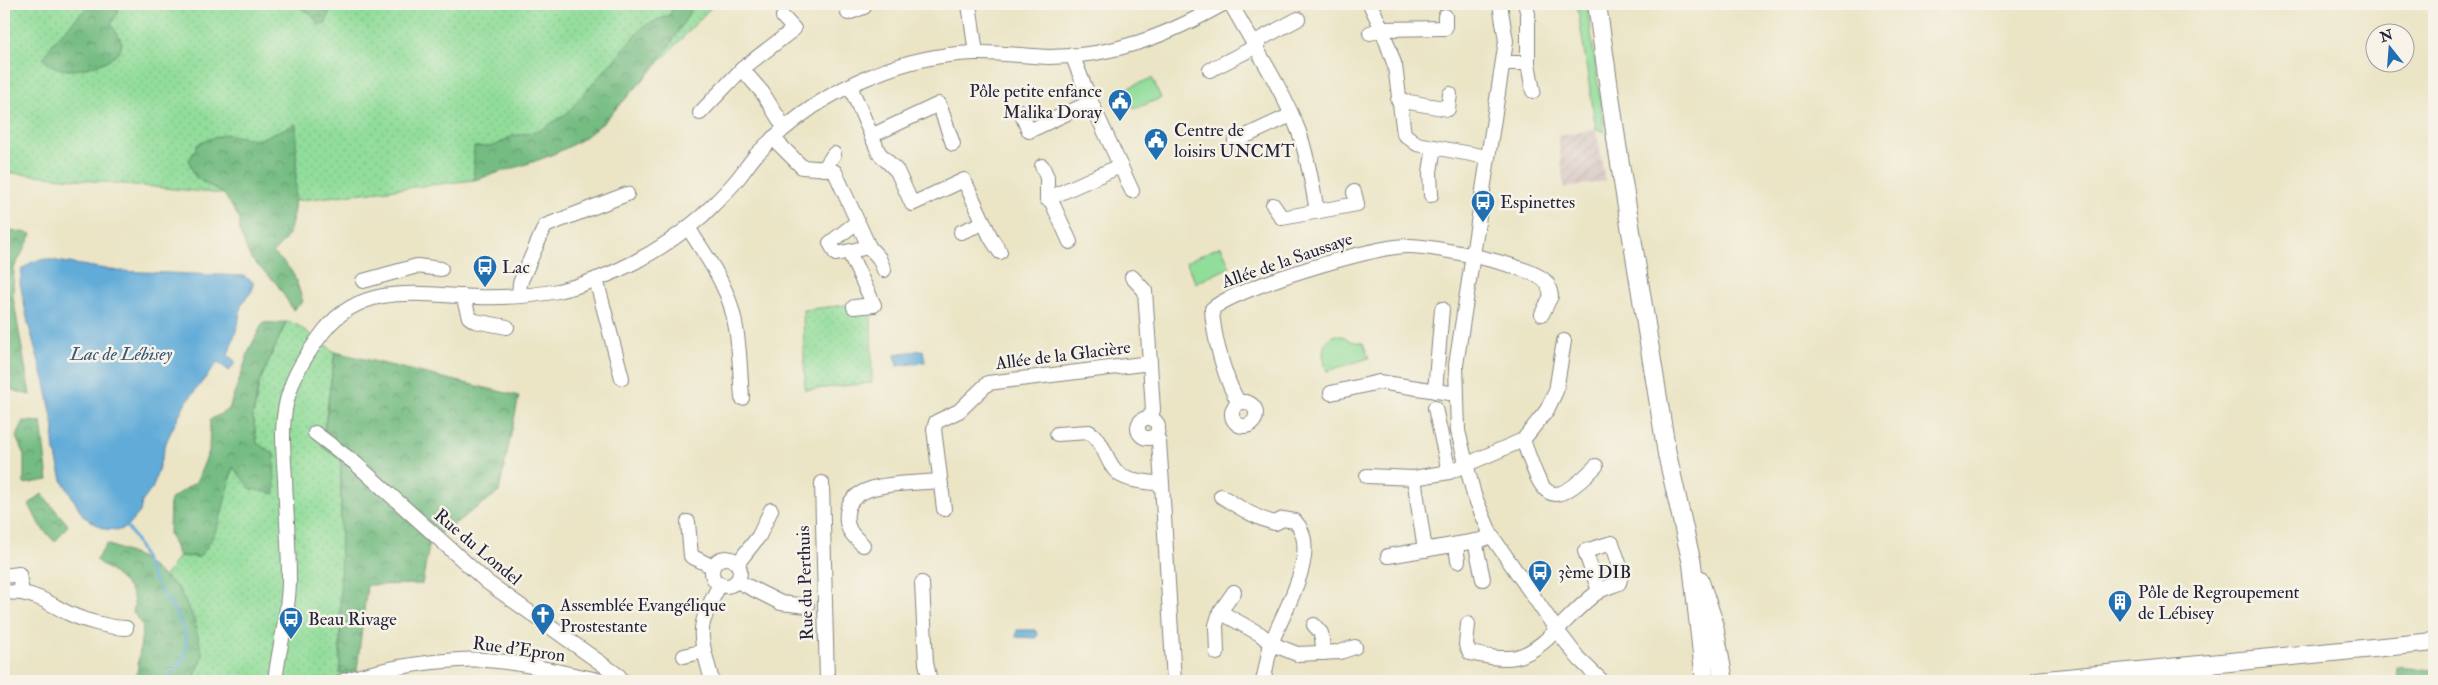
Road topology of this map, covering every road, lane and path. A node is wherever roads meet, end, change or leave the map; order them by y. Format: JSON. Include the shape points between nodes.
{"nodes":[{"id":1,"x":863,"y":4,"type":"edge"},
{"id":2,"x":969,"y":4,"type":"edge"},
{"id":3,"x":1222,"y":4,"type":"edge"},
{"id":4,"x":1231,"y":4,"type":"edge"},
{"id":5,"x":1370,"y":4,"type":"edge"},
{"id":6,"x":1500,"y":4,"type":"edge"},
{"id":7,"x":1525,"y":4,"type":"edge"},
{"id":8,"x":1597,"y":4,"type":"edge"},
{"id":9,"x":848,"y":13,"type":"dead end"},
{"id":10,"x":1445,"y":16,"type":"dead end"},
{"id":11,"x":783,"y":17,"type":"dead end"},
{"id":12,"x":1298,"y":19,"type":"dead end"},
{"id":13,"x":1376,"y":31,"type":"junction"},
{"id":14,"x":1255,"y":47,"type":"junction"},
{"id":15,"x":976,"y":53,"type":"junction"},
{"id":16,"x":1072,"y":55,"type":"junction"},
{"id":17,"x":1503,"y":63,"type":"junction"},
{"id":18,"x":1528,"y":63,"type":"junction"},
{"id":19,"x":742,"y":69,"type":"junction"},
{"id":20,"x":1210,"y":70,"type":"dead end"},
{"id":21,"x":850,"y":86,"type":"junction"},
{"id":22,"x":1533,"y":91,"type":"dead end"},
{"id":23,"x":1450,"y":94,"type":"dead end"},
{"id":24,"x":1398,"y":100,"type":"junction"},
{"id":25,"x":1091,"y":102,"type":"junction"},
{"id":26,"x":1020,"y":111,"type":"dead end"},
{"id":27,"x":700,"y":113,"type":"dead end"},
{"id":28,"x":1291,"y":115,"type":"junction"},
{"id":29,"x":784,"y":127,"type":"junction"},
{"id":30,"x":871,"y":136,"type":"junction"},
{"id":31,"x":773,"y":138,"type":"junction"},
{"id":32,"x":1235,"y":141,"type":"dead end"},
{"id":33,"x":953,"y":144,"type":"dead end"},
{"id":34,"x":1434,"y":147,"type":"junction"},
{"id":35,"x":834,"y":154,"type":"dead end"},
{"id":36,"x":1487,"y":157,"type":"junction"},
{"id":37,"x":1042,"y":166,"type":"dead end"},
{"id":38,"x":1120,"y":166,"type":"junction"},
{"id":39,"x":824,"y":168,"type":"junction"},
{"id":40,"x":1132,"y":191,"type":"dead end"},
{"id":41,"x":1354,"y":192,"type":"dead end"},
{"id":42,"x":626,"y":194,"type":"dead end"},
{"id":43,"x":1431,"y":195,"type":"dead end"},
{"id":44,"x":1050,"y":198,"type":"junction"},
{"id":45,"x":1273,"y":205,"type":"dead end"},
{"id":46,"x":1317,"y":211,"type":"junction"},
{"id":47,"x":857,"y":222,"type":"junction"},
{"id":48,"x":983,"y":222,"type":"junction"},
{"id":49,"x":688,"y":228,"type":"junction"},
{"id":50,"x":961,"y":232,"type":"dead end"},
{"id":51,"x":1070,"y":242,"type":"dead end"},
{"id":52,"x":869,"y":248,"type":"junction"},
{"id":53,"x":849,"y":252,"type":"junction"},
{"id":54,"x":1000,"y":252,"type":"dead end"},
{"id":55,"x":1473,"y":256,"type":"junction"},
{"id":56,"x":441,"y":269,"type":"dead end"},
{"id":57,"x":400,"y":270,"type":"junction"},
{"id":58,"x":884,"y":270,"type":"dead end"},
{"id":59,"x":1132,"y":277,"type":"dead end"},
{"id":60,"x":596,"y":279,"type":"junction"},
{"id":61,"x":363,"y":281,"type":"dead end"},
{"id":62,"x":406,"y":292,"type":"junction"},
{"id":63,"x":463,"y":296,"type":"junction"},
{"id":64,"x":519,"y":296,"type":"junction"},
{"id":65,"x":854,"y":307,"type":"dead end"},
{"id":66,"x":1442,"y":309,"type":"dead end"},
{"id":67,"x":1542,"y":314,"type":"dead end"},
{"id":68,"x":507,"y":327,"type":"dead end"},
{"id":69,"x":1564,"y":341,"type":"dead end"},
{"id":70,"x":1150,"y":362,"type":"junction"},
{"id":71,"x":622,"y":378,"type":"dead end"},
{"id":72,"x":1435,"y":390,"type":"junction"},
{"id":73,"x":1331,"y":393,"type":"dead end"},
{"id":74,"x":1456,"y":394,"type":"junction"},
{"id":75,"x":742,"y":398,"type":"dead end"},
{"id":76,"x":1239,"y":403,"type":"dead end"},
{"id":77,"x":1436,"y":408,"type":"dead end"},
{"id":78,"x":315,"y":433,"type":"dead end"},
{"id":79,"x":1057,"y":434,"type":"dead end"},
{"id":80,"x":1522,"y":440,"type":"junction"},
{"id":81,"x":1465,"y":465,"type":"junction"},
{"id":82,"x":1596,"y":466,"type":"dead end"},
{"id":83,"x":1449,"y":472,"type":"junction"},
{"id":84,"x":1367,"y":476,"type":"dead end"},
{"id":85,"x":1414,"y":478,"type":"junction"},
{"id":86,"x":940,"y":481,"type":"junction"},
{"id":87,"x":822,"y":483,"type":"dead end"},
{"id":88,"x":1162,"y":484,"type":"junction"},
{"id":89,"x":1221,"y":496,"type":"dead end"},
{"id":90,"x":944,"y":509,"type":"dead end"},
{"id":91,"x":771,"y":510,"type":"dead end"},
{"id":92,"x":688,"y":522,"type":"dead end"},
{"id":93,"x":1491,"y":535,"type":"junction"},
{"id":94,"x":1475,"y":541,"type":"junction"},
{"id":95,"x":863,"y":545,"type":"dead end"},
{"id":96,"x":1456,"y":545,"type":"junction"},
{"id":97,"x":1425,"y":550,"type":"junction"},
{"id":98,"x":1388,"y":556,"type":"dead end"},
{"id":99,"x":1458,"y":561,"type":"dead end"},
{"id":100,"x":737,"y":564,"type":"junction"},
{"id":101,"x":1692,"y":564,"type":"junction"},
{"id":102,"x":713,"y":567,"type":"junction"},
{"id":103,"x":4,"y":576,"type":"edge"},
{"id":104,"x":1483,"y":579,"type":"dead end"},
{"id":105,"x":736,"y":581,"type":"junction"},
{"id":106,"x":922,"y":583,"type":"dead end"},
{"id":107,"x":720,"y":584,"type":"junction"},
{"id":108,"x":1599,"y":591,"type":"dead end"},
{"id":109,"x":4,"y":592,"type":"edge"},
{"id":110,"x":1234,"y":592,"type":"dead end"},
{"id":111,"x":22,"y":593,"type":"junction"},
{"id":112,"x":807,"y":606,"type":"dead end"},
{"id":113,"x":1220,"y":612,"type":"junction"},
{"id":114,"x":1468,"y":624,"type":"dead end"},
{"id":115,"x":1314,"y":625,"type":"dead end"},
{"id":116,"x":126,"y":628,"type":"dead end"},
{"id":117,"x":1556,"y":628,"type":"junction"},
{"id":118,"x":2434,"y":642,"type":"edge"},
{"id":119,"x":1272,"y":644,"type":"junction"},
{"id":120,"x":1355,"y":647,"type":"dead end"},
{"id":121,"x":704,"y":651,"type":"junction"},
{"id":122,"x":1217,"y":653,"type":"dead end"},
{"id":123,"x":1324,"y":653,"type":"junction"},
{"id":124,"x":684,"y":656,"type":"dead end"},
{"id":125,"x":276,"y":681,"type":"edge"},
{"id":126,"x":343,"y":681,"type":"edge"},
{"id":127,"x":602,"y":681,"type":"edge"},
{"id":128,"x":621,"y":681,"type":"edge"},
{"id":129,"x":712,"y":681,"type":"edge"},
{"id":130,"x":827,"y":681,"type":"edge"},
{"id":131,"x":930,"y":681,"type":"edge"},
{"id":132,"x":1174,"y":681,"type":"edge"},
{"id":133,"x":1263,"y":681,"type":"edge"},
{"id":134,"x":1602,"y":681,"type":"edge"},
{"id":135,"x":1705,"y":681,"type":"edge"},
{"id":136,"x":1724,"y":681,"type":"edge"},
{"id":137,"x":2036,"y":681,"type":"edge"}],
"edges":[{"from":1,"to":9,"type":"street","via":[[864,7]]},
{"from":2,"to":15,"type":"street"},
{"from":3,"to":16,"type":"street","via":[[1180,28],[1147,41]]},
{"from":4,"to":14,"type":"street"},
{"from":5,"to":13,"type":"street"},
{"from":6,"to":17,"type":"street","via":[[1506,41]]},
{"from":7,"to":18,"type":"street"},
{"from":8,"to":101,"type":"main road","via":[[1667,454]]},
{"from":10,"to":13,"type":"street","via":[[1446,28]]},
{"from":11,"to":19,"type":"street","via":[[794,29]]},
{"from":12,"to":14,"type":"street","via":[[1262,38]]},
{"from":13,"to":24,"type":"street","via":[[1395,66]]},
{"from":14,"to":20,"type":"street"},
{"from":14,"to":28,"type":"street"},
{"from":15,"to":16,"type":"street"},
{"from":15,"to":21,"type":"street","via":[[905,65]]},
{"from":16,"to":25,"type":"street"},
{"from":17,"to":18,"type":"street"},
{"from":17,"to":36,"type":"street"},
{"from":18,"to":22,"type":"street"},
{"from":19,"to":27,"type":"street"},
{"from":19,"to":29,"type":"street","via":[[762,92]]},
{"from":21,"to":29,"type":"street","via":[[816,104]]},
{"from":21,"to":30,"type":"street"},
{"from":23,"to":24,"type":"street","via":[[1448,108]]},
{"from":24,"to":34,"type":"street","via":[[1404,134],[1417,144]]},
{"from":25,"to":26,"type":"street","via":[[1028,132]]},
{"from":25,"to":38,"type":"street"},
{"from":28,"to":32,"type":"street"},
{"from":28,"to":46,"type":"street","via":[[1305,151]]},
{"from":29,"to":31,"type":"street"},
{"from":30,"to":33,"type":"street","via":[[939,104]]},
{"from":30,"to":48,"type":"street","via":[[879,152],[897,171],[912,204],[964,180]]},
{"from":31,"to":39,"type":"street","via":[[800,172]]},
{"from":31,"to":49,"type":"street","via":[[736,181]]},
{"from":34,"to":36,"type":"street"},
{"from":34,"to":43,"type":"street"},
{"from":35,"to":39,"type":"street"},
{"from":36,"to":55,"type":"street"},
{"from":37,"to":44,"type":"street","via":[[1047,177],[1047,199]]},
{"from":38,"to":40,"type":"street"},
{"from":38,"to":44,"type":"street"},
{"from":39,"to":47,"type":"street","via":[[835,172]]},
{"from":41,"to":46,"type":"street","via":[[1357,204]]},
{"from":42,"to":64,"type":"street","via":[[546,226],[520,283]]},
{"from":44,"to":51,"type":"street"},
{"from":45,"to":46,"type":"street","via":[[1282,218]]},
{"from":47,"to":52,"type":"street"},
{"from":47,"to":53,"type":"street","via":[[830,243],[836,254]]},
{"from":48,"to":50,"type":"street"},
{"from":48,"to":54,"type":"street"},
{"from":49,"to":60,"type":"street","via":[[644,256]]},
{"from":49,"to":75,"type":"street","via":[[722,283],[730,303]]},
{"from":52,"to":53,"type":"street"},
{"from":52,"to":58,"type":"street","via":[[879,258]]},
{"from":53,"to":65,"type":"street","via":[[880,305]]},
{"from":55,"to":67,"type":"street","name":"Allée de la Saussaye","via":[[1536,275],[1546,282],[1551,296]]},
{"from":55,"to":74,"type":"street","via":[[1456,365]]},
{"from":55,"to":76,"type":"street","name":"Allée de la Saussaye","via":[[1408,245],[1392,247],[1346,257],[1220,302],[1212,309],[1212,316],[1226,373]]},
{"from":56,"to":57,"type":"street","via":[[417,266]]},
{"from":57,"to":61,"type":"street"},
{"from":57,"to":62,"type":"street"},
{"from":59,"to":70,"type":"street","name":"Allée de la Glacière","via":[[1145,291]]},
{"from":60,"to":64,"type":"street","via":[[556,291]]},
{"from":60,"to":71,"type":"street"},
{"from":62,"to":63,"type":"street"},
{"from":62,"to":125,"type":"street","via":[[361,302],[334,320],[310,352],[291,386],[283,422],[288,600]]},
{"from":63,"to":64,"type":"street"},
{"from":63,"to":68,"type":"street","via":[[469,317]]},
{"from":66,"to":72,"type":"street"},
{"from":69,"to":80,"type":"street","via":[[1556,390],[1547,410]]},
{"from":70,"to":86,"type":"street","name":"Allée de la Glacière","via":[[988,383],[959,411],[936,422]]},
{"from":70,"to":88,"type":"street","name":"Allée de la Glacière","via":[[1153,410],[1150,418],[1139,424],[1139,433],[1147,438],[1156,434]]},
{"from":72,"to":73,"type":"street","via":[[1379,382]]},
{"from":72,"to":74,"type":"street"},
{"from":74,"to":81,"type":"street","via":[[1458,431]]},
{"from":77,"to":83,"type":"street"},
{"from":78,"to":128,"type":"street","name":"Rue du Londel","via":[[355,463],[487,582],[619,676]]},
{"from":79,"to":88,"type":"street","via":[[1089,432],[1095,435],[1118,473],[1126,478]]},
{"from":80,"to":81,"type":"street"},
{"from":80,"to":82,"type":"street","via":[[1540,485],[1546,491],[1567,493]]},
{"from":81,"to":83,"type":"street"},
{"from":81,"to":93,"type":"street"},
{"from":83,"to":85,"type":"street"},
{"from":84,"to":85,"type":"street"},
{"from":85,"to":97,"type":"street"},
{"from":86,"to":90,"type":"street","name":"Allée de la Glacière"},
{"from":86,"to":95,"type":"street","via":[[869,488],[852,497],[847,506],[846,520],[852,535]]},
{"from":87,"to":130,"type":"street","name":"Rue du Perthuis"},
{"from":88,"to":132,"type":"street","name":"Allée de la Glacière"},
{"from":89,"to":119,"type":"street","via":[[1264,520],[1275,523],[1291,519],[1300,529],[1305,549],[1302,568]]},
{"from":91,"to":100,"type":"street","via":[[759,536]]},
{"from":92,"to":102,"type":"street","via":[[691,556]]},
{"from":93,"to":94,"type":"street"},
{"from":93,"to":117,"type":"street"},
{"from":94,"to":96,"type":"street"},
{"from":94,"to":104,"type":"street"},
{"from":96,"to":97,"type":"street"},
{"from":96,"to":99,"type":"street"},
{"from":97,"to":98,"type":"street"},
{"from":100,"to":102,"type":"street","via":[[726,558]]},
{"from":100,"to":105,"type":"street","via":[[740,572]]},
{"from":101,"to":135,"type":"main road"},
{"from":101,"to":136,"type":"main road","via":[[1713,620]]},
{"from":102,"to":107,"type":"street","via":[[714,579]]},
{"from":103,"to":111,"type":"street","via":[[18,574]]},
{"from":105,"to":107,"type":"street","via":[[729,585]]},
{"from":105,"to":112,"type":"street","via":[[781,603]]},
{"from":106,"to":131,"type":"street","via":[[926,663]]},
{"from":107,"to":121,"type":"street","via":[[701,626]]},
{"from":108,"to":117,"type":"street"},
{"from":109,"to":111,"type":"street"},
{"from":110,"to":113,"type":"street"},
{"from":111,"to":116,"type":"street","via":[[39,596],[70,615]]},
{"from":113,"to":119,"type":"street"},
{"from":113,"to":122,"type":"street","via":[[1216,625]]},
{"from":114,"to":117,"type":"street","via":[[1466,645],[1470,653],[1493,658],[1516,657],[1529,651],[1550,637]]},
{"from":115,"to":123,"type":"street","via":[[1321,633]]},
{"from":117,"to":134,"type":"street","via":[[1579,659]]},
{"from":118,"to":137,"type":"main road"},
{"from":119,"to":123,"type":"street","via":[[1297,654]]},
{"from":119,"to":133,"type":"street"},
{"from":120,"to":123,"type":"street"},
{"from":121,"to":124,"type":"street"},
{"from":121,"to":129,"type":"street"},
{"from":126,"to":127,"type":"street","name":"Rue d'Epron","via":[[400,668],[460,660],[530,667]]}]}
